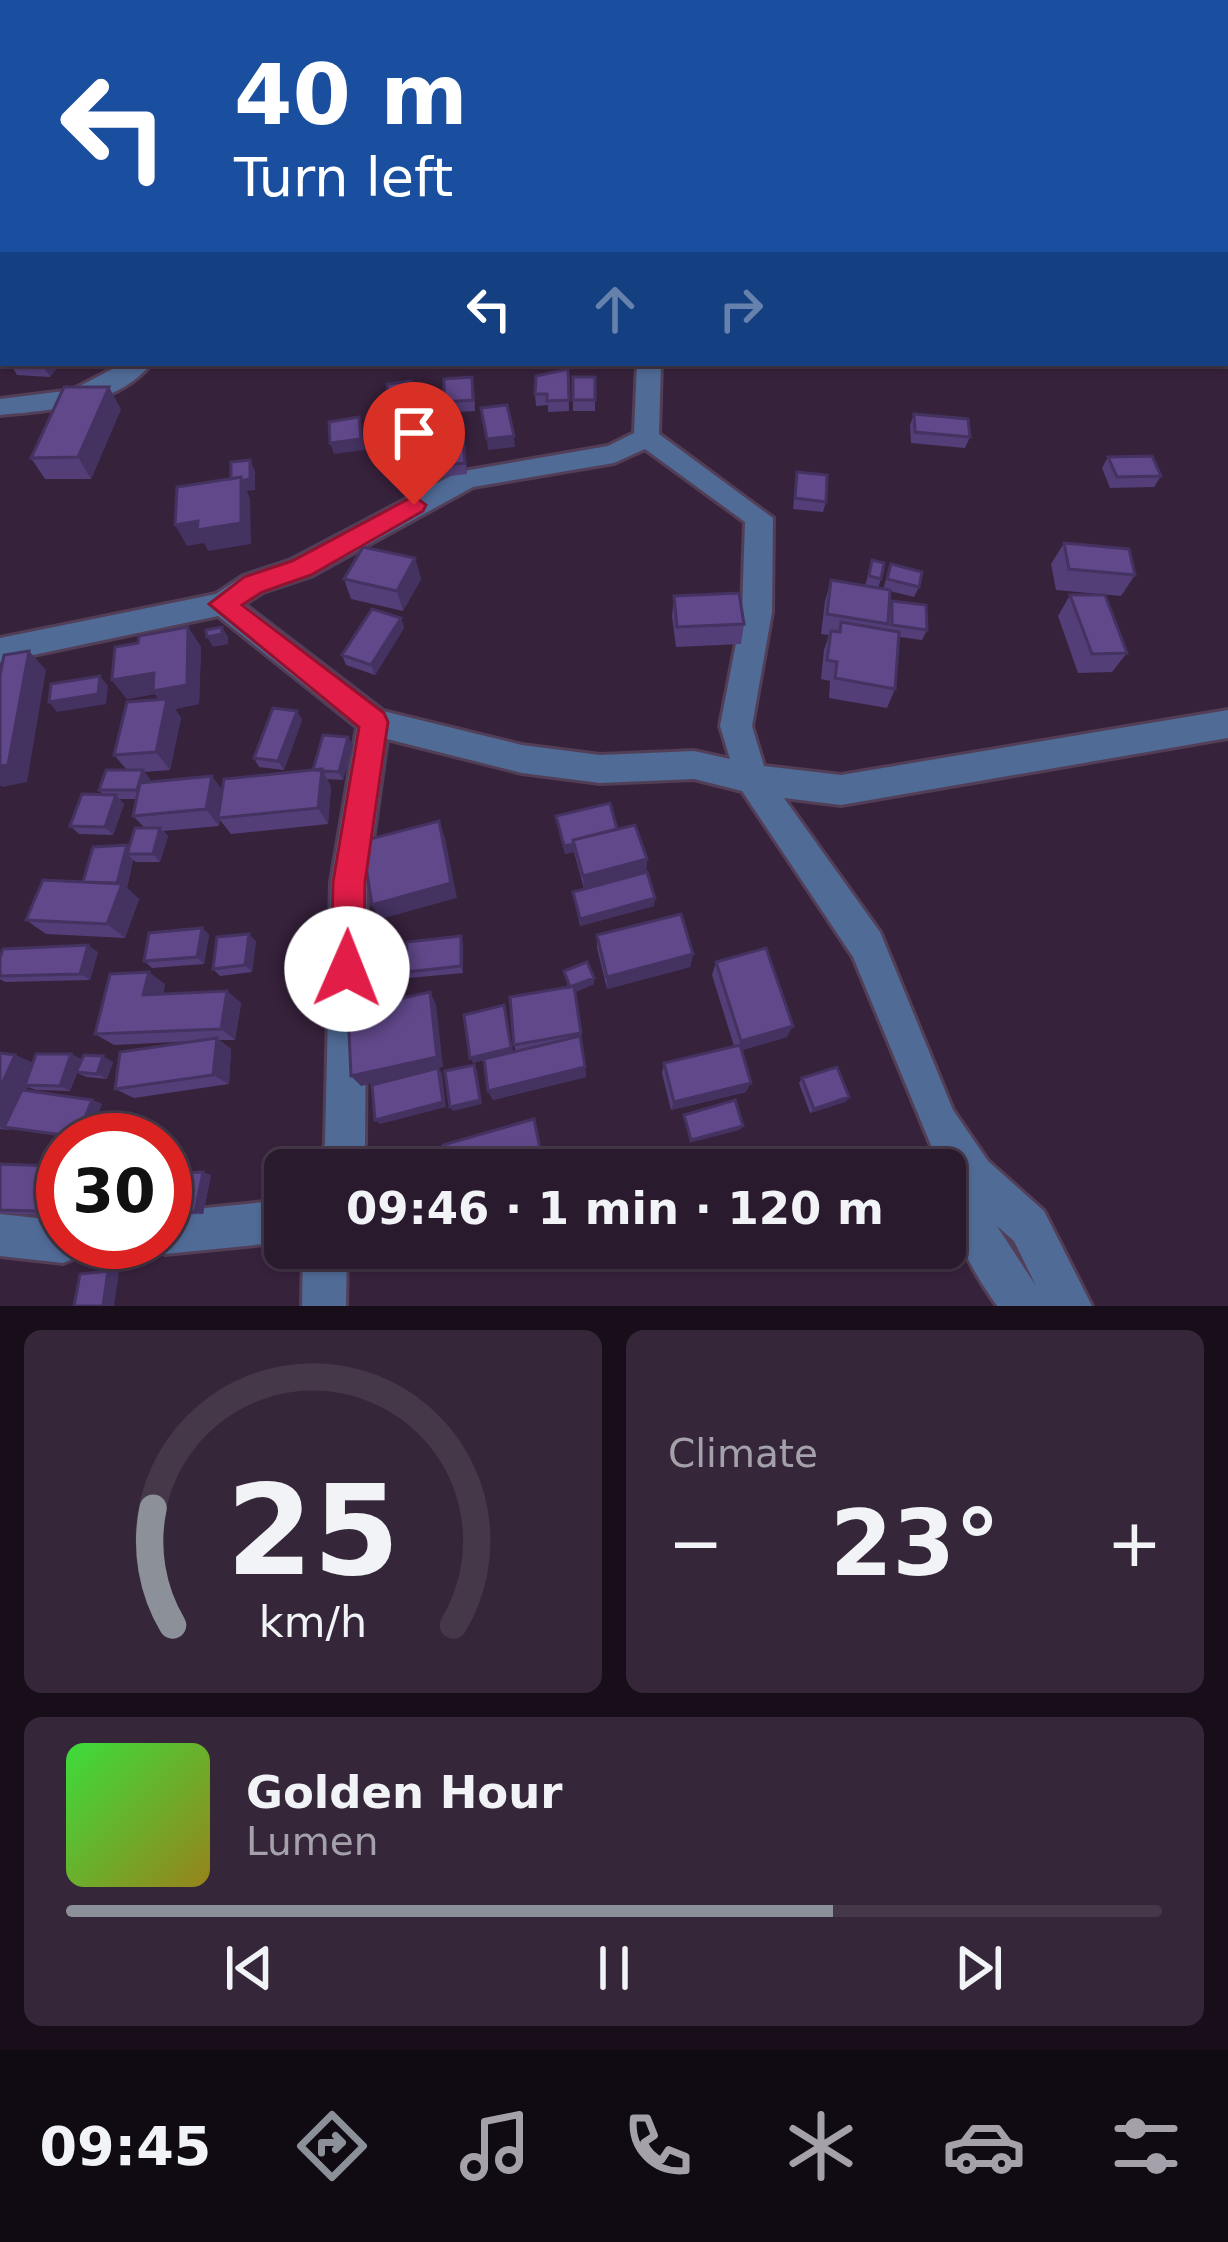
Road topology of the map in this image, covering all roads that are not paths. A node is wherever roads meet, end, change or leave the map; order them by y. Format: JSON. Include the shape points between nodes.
{"nodes":[{"id":1,"x":136,"y":366,"type":"edge"},
{"id":2,"x":649,"y":366,"type":"edge"},
{"id":3,"x":0,"y":407,"type":"edge"},
{"id":4,"x":646,"y":436,"type":"junction"},
{"id":5,"x":223,"y":604,"type":"junction"},
{"id":6,"x":0,"y":650,"type":"edge"},
{"id":7,"x":374,"y":722,"type":"junction"},
{"id":8,"x":1228,"y":724,"type":"edge"},
{"id":9,"x":752,"y":779,"type":"junction"},
{"id":10,"x":939,"y":1124,"type":"junction"},
{"id":11,"x":344,"y":1149,"type":"edge"},
{"id":12,"x":264,"y":1223,"type":"edge"},
{"id":13,"x":192,"y":1230,"type":"edge"},
{"id":14,"x":0,"y":1235,"type":"edge"},
{"id":15,"x":36,"y":1239,"type":"edge"},
{"id":16,"x":325,"y":1269,"type":"edge"},
{"id":17,"x":324,"y":1306,"type":"edge"},
{"id":18,"x":1024,"y":1306,"type":"edge"},
{"id":19,"x":1070,"y":1306,"type":"edge"}],
"edges":[{"from":1,"to":3,"type":"street","via":[[108,389]]},
{"from":2,"to":4,"type":"street"},
{"from":4,"to":5,"type":"street","via":[[614,454],[466,479]]},
{"from":4,"to":9,"type":"street","via":[[759,518],[757,612],[736,726]]},
{"from":5,"to":6,"type":"street"},
{"from":5,"to":7,"type":"street"},
{"from":7,"to":9,"type":"street","via":[[522,760],[600,769],[694,765]]},
{"from":7,"to":11,"type":"street","via":[[349,882]]},
{"from":8,"to":9,"type":"street","via":[[841,790]]},
{"from":9,"to":10,"type":"street","via":[[867,945]]},
{"from":10,"to":18,"type":"street","via":[[986,1254]]},
{"from":10,"to":19,"type":"street","via":[[973,1176],[1029,1226]]},
{"from":12,"to":13,"type":"street"},
{"from":14,"to":15,"type":"street"},
{"from":16,"to":17,"type":"street"}]}
